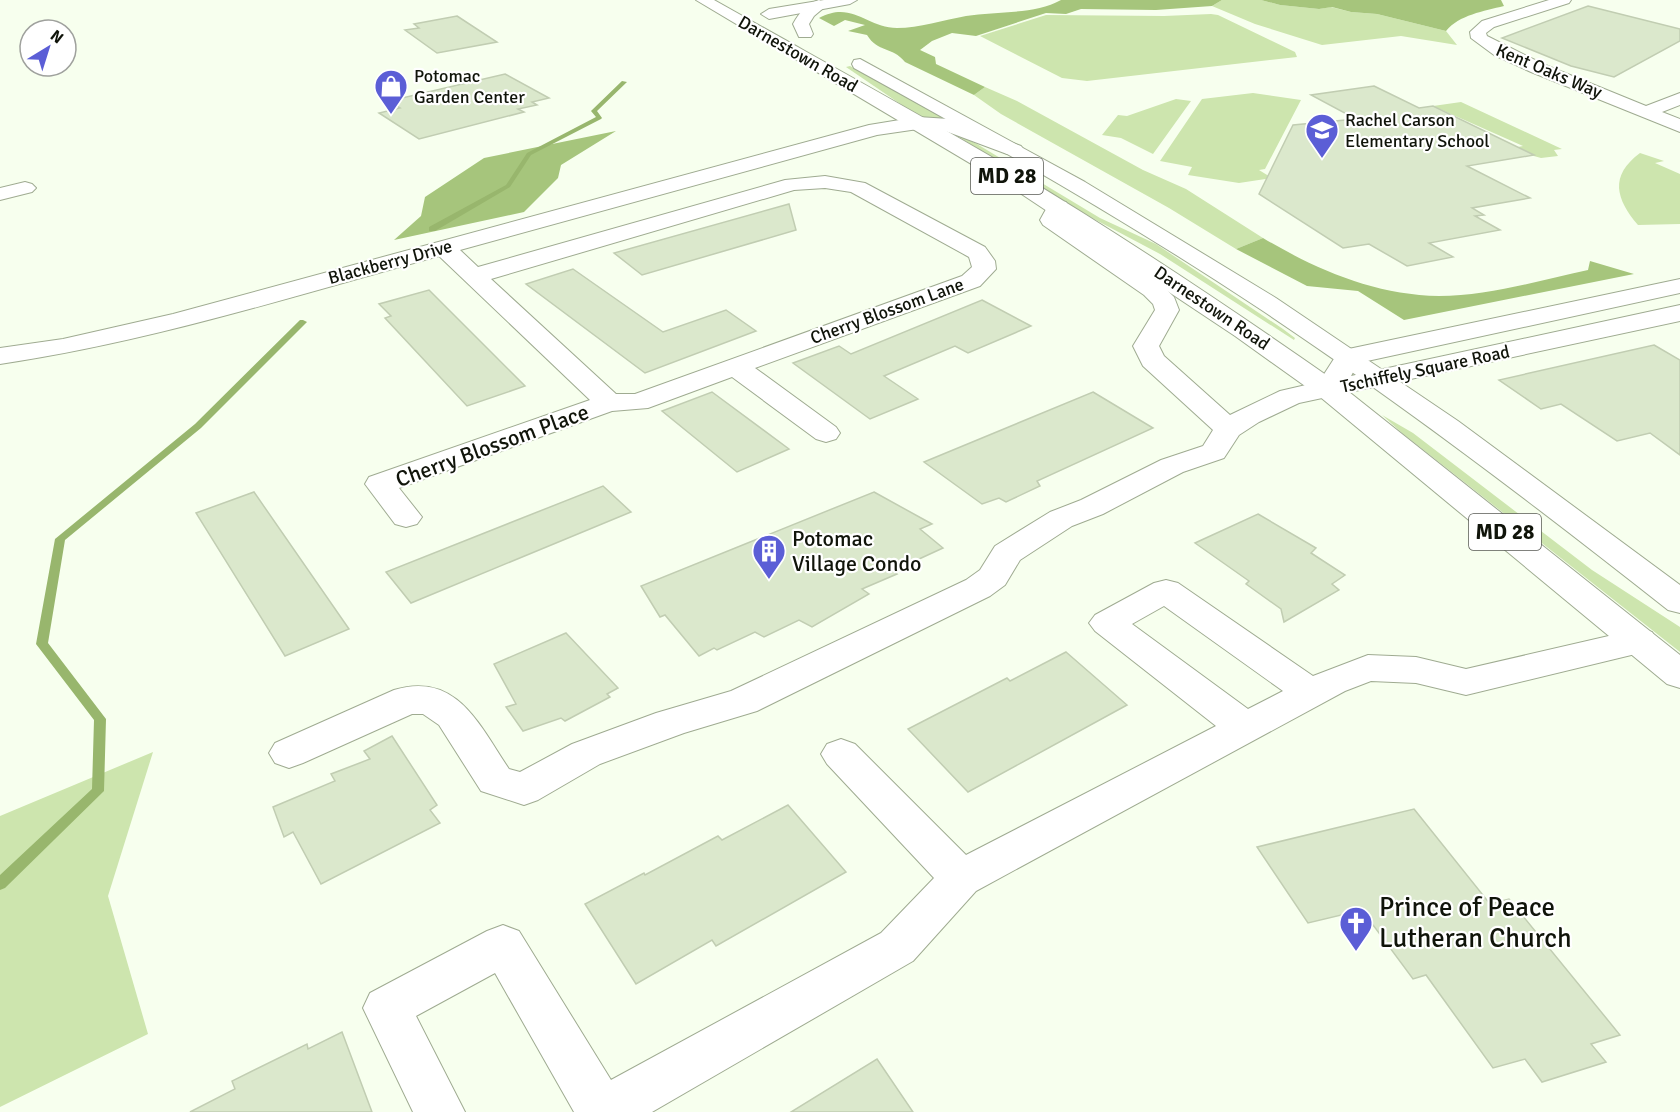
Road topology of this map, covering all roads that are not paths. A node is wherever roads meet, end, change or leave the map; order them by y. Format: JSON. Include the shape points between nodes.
{"nodes":[{"id":1,"x":703,"y":0,"type":"edge"},
{"id":2,"x":723,"y":0,"type":"edge"},
{"id":3,"x":850,"y":0,"type":"edge"},
{"id":4,"x":1564,"y":0,"type":"edge"},
{"id":5,"x":819,"y":5,"type":"junction"},
{"id":6,"x":757,"y":10,"type":"junction"},
{"id":7,"x":805,"y":34,"type":"junction"},
{"id":8,"x":821,"y":43,"type":"dead end"},
{"id":9,"x":846,"y":56,"type":"dead end"},
{"id":10,"x":847,"y":82,"type":"junction"},
{"id":11,"x":1680,"y":98,"type":"edge"},
{"id":12,"x":1646,"y":112,"type":"junction"},
{"id":13,"x":918,"y":123,"type":"junction"},
{"id":14,"x":1680,"y":126,"type":"edge"},
{"id":15,"x":1018,"y":152,"type":"junction"},
{"id":16,"x":778,"y":157,"type":"junction"},
{"id":17,"x":984,"y":162,"type":"junction"},
{"id":18,"x":25,"y":188,"type":"dead end"},
{"id":19,"x":0,"y":194,"type":"edge"},
{"id":20,"x":1058,"y":207,"type":"junction"},
{"id":21,"x":444,"y":248,"type":"junction"},
{"id":22,"x":474,"y":276,"type":"junction"},
{"id":23,"x":1680,"y":286,"type":"edge"},
{"id":24,"x":1668,"y":315,"type":"edge"},
{"id":25,"x":1680,"y":332,"type":"edge"},
{"id":26,"x":0,"y":356,"type":"edge"},
{"id":27,"x":1348,"y":357,"type":"junction"},
{"id":28,"x":736,"y":367,"type":"junction"},
{"id":29,"x":1378,"y":379,"type":"junction"},
{"id":30,"x":1329,"y":390,"type":"junction"},
{"id":31,"x":609,"y":403,"type":"junction"},
{"id":32,"x":1228,"y":429,"type":"junction"},
{"id":33,"x":826,"y":433,"type":"dead end"},
{"id":34,"x":406,"y":517,"type":"dead end"},
{"id":35,"x":1680,"y":602,"type":"edge"},
{"id":36,"x":1640,"y":641,"type":"junction"},
{"id":37,"x":1680,"y":675,"type":"edge"},
{"id":38,"x":1311,"y":693,"type":"junction"},
{"id":39,"x":1246,"y":728,"type":"junction"},
{"id":40,"x":289,"y":753,"type":"dead end"},
{"id":41,"x":841,"y":754,"type":"dead end"},
{"id":42,"x":961,"y":878,"type":"junction"},
{"id":43,"x":439,"y":1112,"type":"edge"},
{"id":44,"x":603,"y":1112,"type":"edge"}],
"edges":[{"from":1,"to":10,"type":"street","name":"Darnestown Road","number":"MD 28"},
{"from":2,"to":6,"type":"street","name":"Darnestown Road"},
{"from":3,"to":5,"type":"street"},
{"from":4,"to":12,"type":"street","name":"Kent Oaks Way","via":[[1488,24],[1478,32],[1479,39],[1537,68]]},
{"from":5,"to":6,"type":"street"},
{"from":5,"to":7,"type":"street","via":[[803,17]]},
{"from":6,"to":7,"type":"street","name":"Darnestown Road"},
{"from":6,"to":10,"type":"street","via":[[772,27],[839,66]]},
{"from":7,"to":8,"type":"street","name":"Darnestown Road"},
{"from":9,"to":15,"type":"street","name":"Darnestown Road","number":"MD 28"},
{"from":10,"to":13,"type":"street","name":"Darnestown Road","number":"MD 28"},
{"from":11,"to":12,"type":"street"},
{"from":12,"to":14,"type":"street","name":"Kent Oaks Way"},
{"from":13,"to":15,"type":"street","name":"Blackberry Drive","via":[[942,123]]},
{"from":13,"to":16,"type":"street","name":"Blackberry Drive","via":[[876,129]]},
{"from":13,"to":17,"type":"street","name":"Darnestown Road","number":"MD 28"},
{"from":15,"to":27,"type":"street","name":"Darnestown Road","number":"MD 28","via":[[1208,265]]},
{"from":16,"to":17,"type":"street","name":"Blackberry Drive","via":[[910,141],[939,146]]},
{"from":16,"to":21,"type":"street","name":"Blackberry Drive"},
{"from":17,"to":20,"type":"street","name":"Darnestown Road","number":"MD 28"},
{"from":18,"to":19,"type":"street"},
{"from":20,"to":30,"type":"street","name":"Darnestown Road","number":"MD 28"},
{"from":20,"to":32,"type":"street","via":[[1051,220],[1154,290],[1165,302],[1167,310],[1146,346],[1152,360]]},
{"from":21,"to":22,"type":"street"},
{"from":21,"to":26,"type":"street","name":"Blackberry Drive","via":[[178,320],[63,347]]},
{"from":22,"to":28,"type":"street","name":"Cherry Blossom Lane","via":[[816,180],[858,187],[977,252],[983,261],[984,269],[971,281]]},
{"from":22,"to":31,"type":"street"},
{"from":23,"to":27,"type":"street","name":"Tschiffely Square Road"},
{"from":24,"to":25,"type":"street"},
{"from":24,"to":29,"type":"street","name":"Tschiffely Square Road"},
{"from":27,"to":29,"type":"street","name":"Darnestown Road","number":"MD 28"},
{"from":27,"to":30,"type":"street","name":"Tschiffely Square Road"},
{"from":28,"to":31,"type":"street","name":"Cherry Blossom Lane","via":[[638,402]]},
{"from":28,"to":33,"type":"street"},
{"from":29,"to":30,"type":"street","name":"Tschiffely Square Road"},
{"from":29,"to":35,"type":"street","name":"Darnestown Road","number":"MD 28"},
{"from":30,"to":32,"type":"street","via":[[1290,397]]},
{"from":30,"to":36,"type":"street","name":"Darnestown Road","number":"MD 28"},
{"from":31,"to":34,"type":"street","name":"Cherry Blossom Place","via":[[380,484]]},
{"from":32,"to":40,"type":"street","via":[[1214,452],[1172,466],[1061,519],[1007,553],[993,577],[978,588],[744,701],[586,754],[524,789],[495,780],[452,715],[431,700],[407,700]]},
{"from":36,"to":37,"type":"street","name":"Darnestown Road","number":"MD 28"},
{"from":36,"to":38,"type":"street","via":[[1466,682],[1416,670],[1368,668]]},
{"from":38,"to":39,"type":"street"},
{"from":38,"to":39,"type":"street","via":[[1166,591],[1107,622]]},
{"from":39,"to":42,"type":"street"},
{"from":41,"to":42,"type":"street"},
{"from":42,"to":44,"type":"street","via":[[897,947]]},
{"from":43,"to":44,"type":"street","via":[[387,1008],[503,945]]}]}
